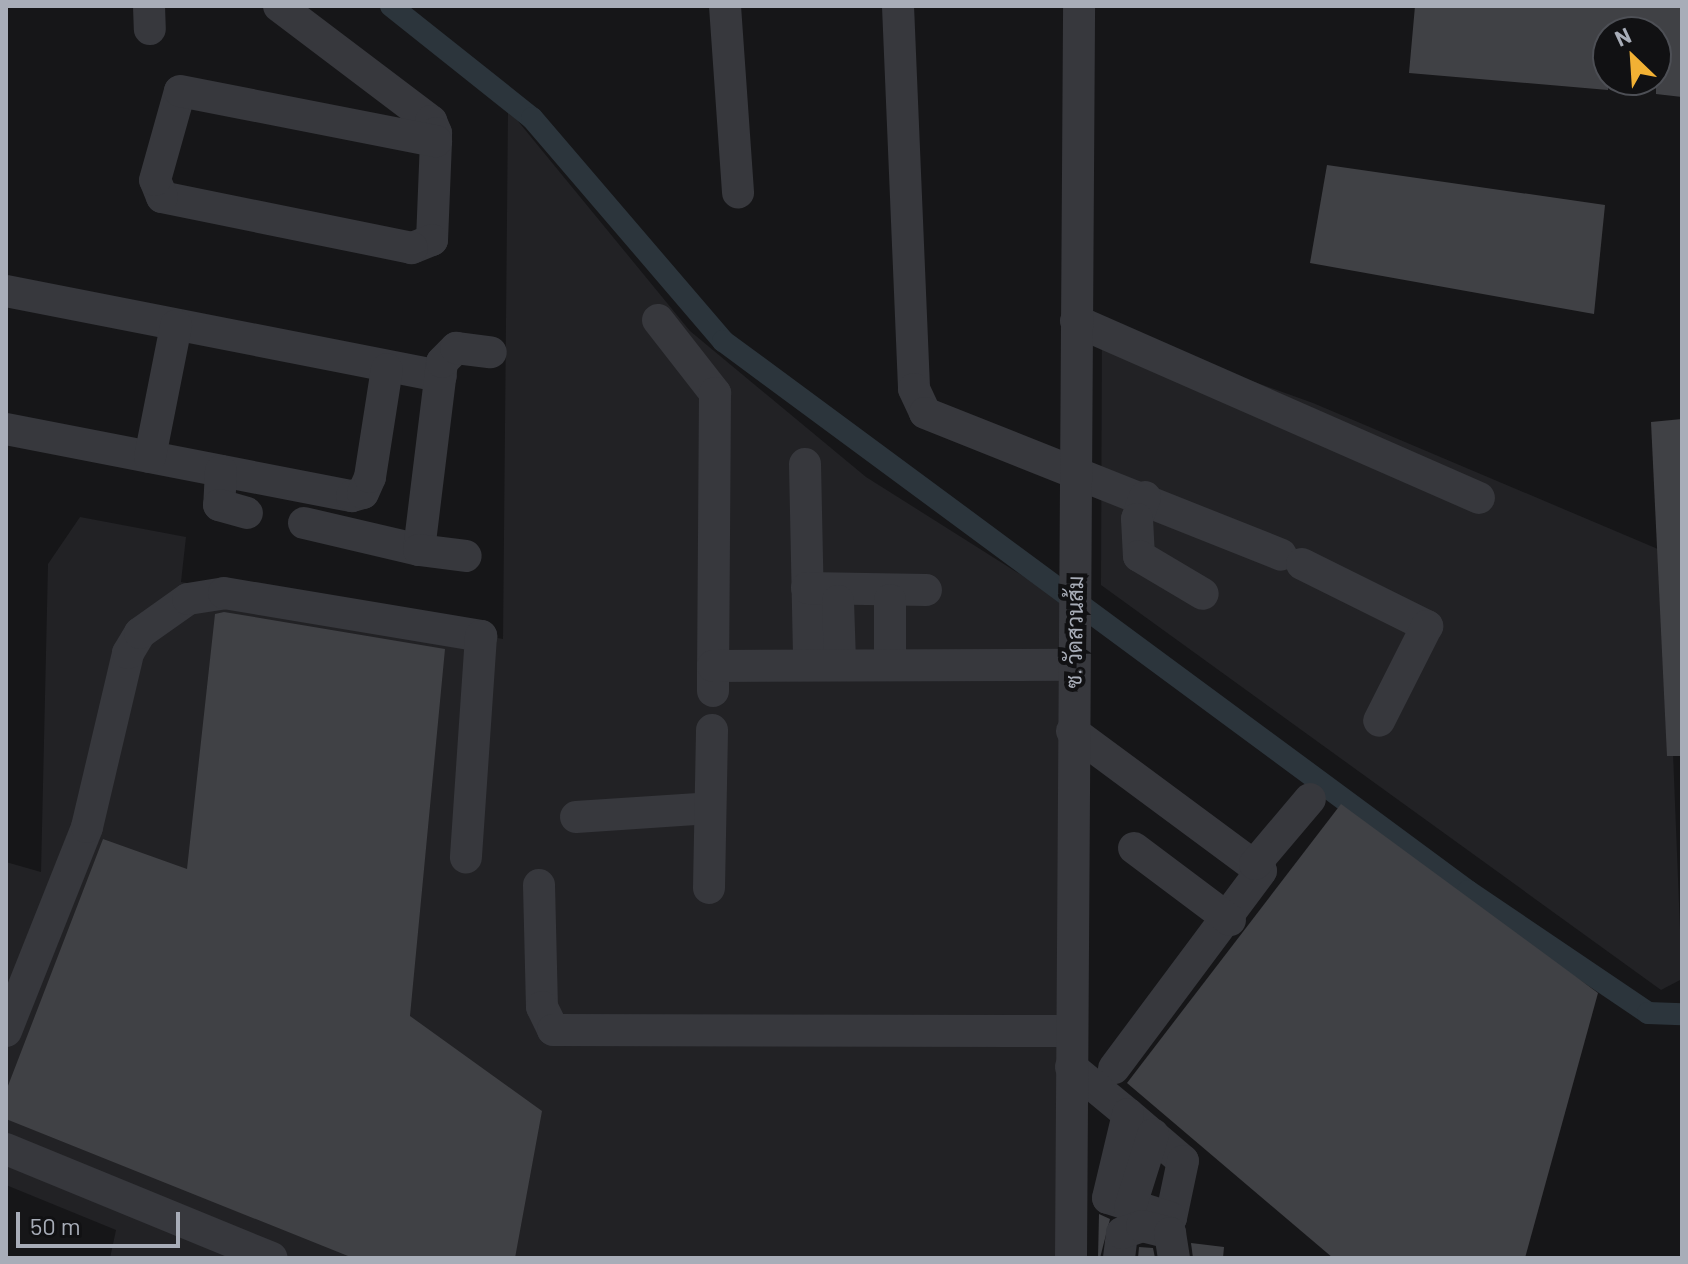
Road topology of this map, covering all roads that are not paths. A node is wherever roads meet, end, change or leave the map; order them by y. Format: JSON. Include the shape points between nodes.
{"nodes":[{"id":1,"x":279,"y":6,"type":"edge"},
{"id":2,"x":725,"y":6,"type":"edge"},
{"id":3,"x":898,"y":6,"type":"edge"},
{"id":4,"x":1079,"y":6,"type":"edge"},
{"id":5,"x":436,"y":141,"type":"junction"},
{"id":6,"x":738,"y":193,"type":"dead end"},
{"id":7,"x":6,"y":291,"type":"edge"},
{"id":8,"x":658,"y":320,"type":"dead end"},
{"id":9,"x":1076,"y":321,"type":"junction"},
{"id":10,"x":176,"y":326,"type":"junction"},
{"id":11,"x":491,"y":352,"type":"dead end"},
{"id":12,"x":387,"y":369,"type":"junction"},
{"id":13,"x":441,"y":376,"type":"junction"},
{"id":14,"x":6,"y":429,"type":"edge"},
{"id":15,"x":150,"y":457,"type":"junction"},
{"id":16,"x":805,"y":464,"type":"dead end"},
{"id":17,"x":1074,"y":466,"type":"junction"},
{"id":18,"x":221,"y":471,"type":"junction"},
{"id":19,"x":1145,"y":497,"type":"junction"},
{"id":20,"x":1479,"y":498,"type":"dead end"},
{"id":21,"x":247,"y":513,"type":"dead end"},
{"id":22,"x":304,"y":523,"type":"dead end"},
{"id":23,"x":419,"y":550,"type":"junction"},
{"id":24,"x":466,"y":556,"type":"dead end"},
{"id":25,"x":807,"y":588,"type":"junction"},
{"id":26,"x":926,"y":590,"type":"dead end"},
{"id":27,"x":1203,"y":594,"type":"dead end"},
{"id":28,"x":890,"y":600,"type":"dead end"},
{"id":29,"x":838,"y":601,"type":"dead end"},
{"id":30,"x":824,"y":662,"type":"junction"},
{"id":31,"x":890,"y":663,"type":"junction"},
{"id":32,"x":1073,"y":665,"type":"junction"},
{"id":33,"x":1379,"y":721,"type":"dead end"},
{"id":34,"x":712,"y":730,"type":"dead end"},
{"id":35,"x":1072,"y":731,"type":"junction"},
{"id":36,"x":1310,"y":799,"type":"dead end"},
{"id":37,"x":710,"y":808,"type":"junction"},
{"id":38,"x":576,"y":817,"type":"dead end"},
{"id":39,"x":1134,"y":848,"type":"dead end"},
{"id":40,"x":466,"y":857,"type":"dead end"},
{"id":41,"x":1255,"y":864,"type":"junction"},
{"id":42,"x":539,"y":885,"type":"dead end"},
{"id":43,"x":709,"y":888,"type":"dead end"},
{"id":44,"x":1230,"y":920,"type":"junction"},
{"id":45,"x":6,"y":1031,"type":"edge"},
{"id":46,"x":1071,"y":1031,"type":"junction"},
{"id":47,"x":1071,"y":1067,"type":"junction"},
{"id":48,"x":1114,"y":1068,"type":"dead end"},
{"id":49,"x":1128,"y":1114,"type":"junction"},
{"id":50,"x":1153,"y":1135,"type":"junction"},
{"id":51,"x":6,"y":1149,"type":"edge"},
{"id":52,"x":1130,"y":1208,"type":"junction"},
{"id":53,"x":272,"y":1258,"type":"edge"},
{"id":54,"x":1071,"y":1258,"type":"edge"},
{"id":55,"x":1119,"y":1258,"type":"edge"},
{"id":56,"x":1174,"y":1258,"type":"edge"}],
"edges":[{"from":1,"to":5,"type":"street","via":[[423,111]]},
{"from":2,"to":6,"type":"street"},
{"from":3,"to":17,"type":"street","via":[[916,397],[932,421]]},
{"from":4,"to":9,"type":"street","name":"ซ. วัดสวนส้ม"},
{"from":5,"to":5,"type":"street","via":[[180,91],[155,189],[162,197],[423,247],[432,240]]},
{"from":7,"to":10,"type":"street"},
{"from":8,"to":30,"type":"street","via":[[697,365],[717,406],[713,678]]},
{"from":9,"to":17,"type":"street","name":"ซ. วัดสวนส้ม"},
{"from":9,"to":20,"type":"street"},
{"from":10,"to":12,"type":"street"},
{"from":10,"to":15,"type":"street"},
{"from":11,"to":13,"type":"street","via":[[447,351]]},
{"from":12,"to":13,"type":"street"},
{"from":12,"to":18,"type":"street","via":[[363,493]]},
{"from":13,"to":23,"type":"street"},
{"from":14,"to":15,"type":"street"},
{"from":15,"to":18,"type":"street"},
{"from":16,"to":25,"type":"street"},
{"from":17,"to":19,"type":"street"},
{"from":17,"to":32,"type":"street","name":"ซ. วัดสวนส้ม"},
{"from":18,"to":21,"type":"street","via":[[219,505]]},
{"from":19,"to":27,"type":"street","via":[[1137,519],[1139,556]]},
{"from":19,"to":33,"type":"street","via":[[1427,626]]},
{"from":22,"to":23,"type":"street"},
{"from":23,"to":24,"type":"street"},
{"from":25,"to":26,"type":"street"},
{"from":25,"to":30,"type":"street"},
{"from":28,"to":31,"type":"street"},
{"from":29,"to":30,"type":"street"},
{"from":30,"to":31,"type":"street"},
{"from":31,"to":32,"type":"street"},
{"from":32,"to":35,"type":"street","name":"ซ. วัดสวนส้ม"},
{"from":34,"to":37,"type":"street"},
{"from":35,"to":41,"type":"street"},
{"from":35,"to":46,"type":"street","name":"ซ. วัดสวนส้ม"},
{"from":36,"to":41,"type":"street"},
{"from":37,"to":38,"type":"street"},
{"from":37,"to":43,"type":"street"},
{"from":39,"to":44,"type":"street"},
{"from":40,"to":45,"type":"street","via":[[481,636],[224,593],[188,599],[140,633],[128,653],[87,827]]},
{"from":41,"to":44,"type":"street","via":[[1261,880]]},
{"from":42,"to":46,"type":"street","via":[[542,1007],[553,1030]]},
{"from":44,"to":48,"type":"street"},
{"from":46,"to":47,"type":"street","name":"ซ. วัดสวนส้ม"},
{"from":47,"to":49,"type":"street"},
{"from":47,"to":54,"type":"street","name":"ซ. วัดสวนส้ม"},
{"from":49,"to":50,"type":"street"},
{"from":49,"to":52,"type":"street","via":[[1108,1198]]},
{"from":50,"to":52,"type":"street"},
{"from":50,"to":52,"type":"street","via":[[1186,1165],[1176,1214],[1161,1218]]},
{"from":51,"to":53,"type":"street"},
{"from":55,"to":56,"type":"street","via":[[1122,1233],[1142,1226],[1170,1233]]}]}
